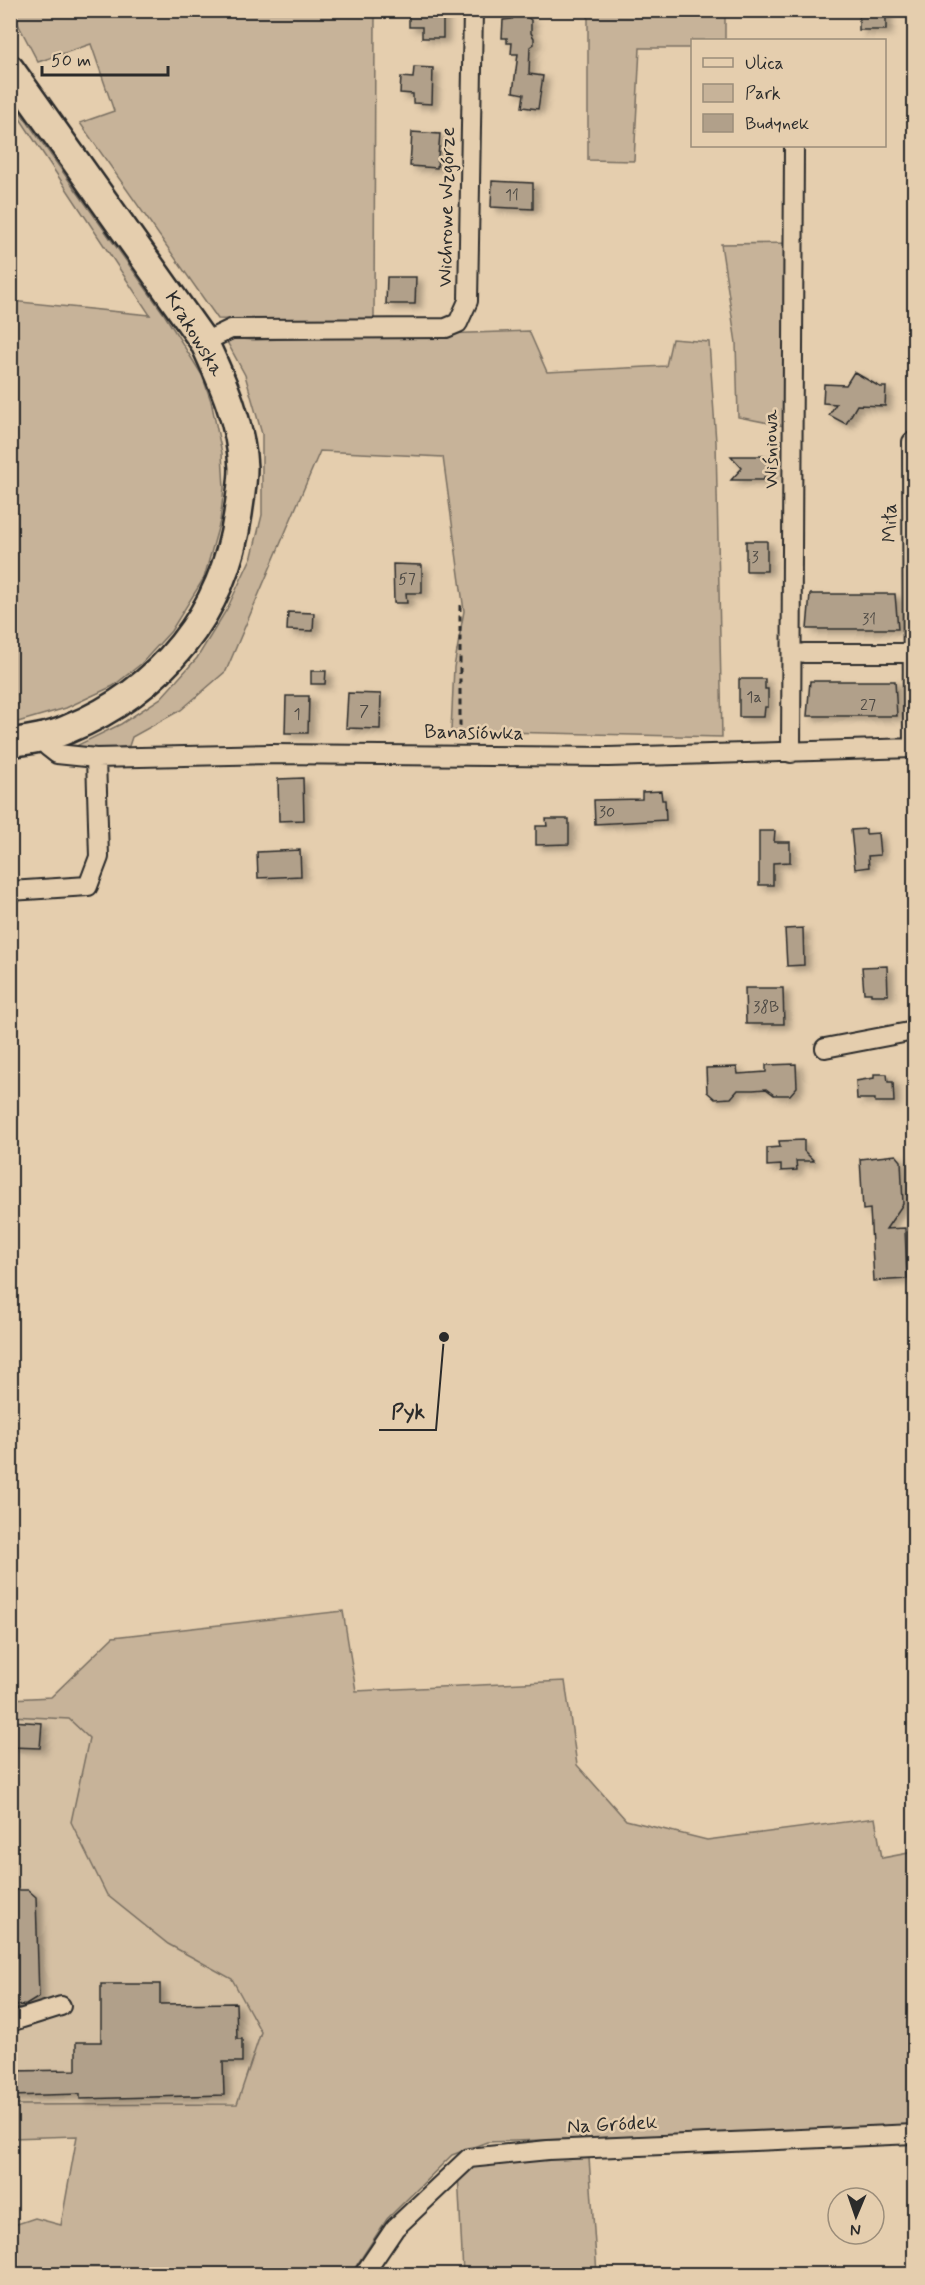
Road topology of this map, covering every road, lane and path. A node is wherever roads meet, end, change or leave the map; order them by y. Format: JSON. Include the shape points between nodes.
{"nodes":[{"id":1,"x":473,"y":10,"type":"edge"},
{"id":2,"x":10,"y":69,"type":"edge"},
{"id":3,"x":794,"y":147,"type":"edge"},
{"id":4,"x":204,"y":342,"type":"junction"},
{"id":5,"x":912,"y":442,"type":"dead end"},
{"id":6,"x":460,"y":604,"type":"dead end"},
{"id":7,"x":914,"y":630,"type":"edge"},
{"id":8,"x":804,"y":653,"type":"dead end"},
{"id":9,"x":912,"y":653,"type":"junction"},
{"id":10,"x":41,"y":738,"type":"junction"},
{"id":11,"x":10,"y":743,"type":"edge"},
{"id":12,"x":914,"y":748,"type":"edge"},
{"id":13,"x":791,"y":753,"type":"junction"},
{"id":14,"x":460,"y":756,"type":"junction"},
{"id":15,"x":96,"y":758,"type":"junction"},
{"id":16,"x":10,"y":891,"type":"edge"},
{"id":17,"x":915,"y":1030,"type":"edge"},
{"id":18,"x":825,"y":1048,"type":"dead end"},
{"id":19,"x":61,"y":2006,"type":"dead end"},
{"id":20,"x":10,"y":2022,"type":"edge"},
{"id":21,"x":915,"y":2134,"type":"edge"},
{"id":22,"x":364,"y":2274,"type":"edge"}],
"edges":[{"from":1,"to":4,"type":"street","name":"Wichrowe Wzgórze","via":[[468,301],[458,322],[446,328],[231,329]]},
{"from":2,"to":4,"type":"main road","name":"Krakowska"},
{"from":3,"to":13,"type":"street","name":"Wiśniowa"},
{"from":4,"to":10,"type":"main road","name":"Krakowska","via":[[233,410],[243,468],[230,558],[216,592],[176,655],[150,680],[108,710]]},
{"from":5,"to":7,"type":"street","name":"Miła"},
{"from":6,"to":14,"type":"path"},
{"from":7,"to":9,"type":"street","name":"Miła"},
{"from":8,"to":9,"type":"street"},
{"from":9,"to":12,"type":"street","name":"Miła"},
{"from":10,"to":11,"type":"main road","name":"Krakowska"},
{"from":10,"to":15,"type":"street","name":"Banasiówka","via":[[57,754]]},
{"from":12,"to":13,"type":"street","name":"Banasiówka"},
{"from":13,"to":14,"type":"street","name":"Banasiówka"},
{"from":14,"to":15,"type":"street","name":"Banasiówka","via":[[271,754]]},
{"from":15,"to":16,"type":"street","via":[[99,857],[88,886]]},
{"from":17,"to":18,"type":"street"},
{"from":19,"to":20,"type":"street"},
{"from":21,"to":22,"type":"street","name":"Na Gródek","via":[[548,2150],[469,2158],[394,2228]]}]}
